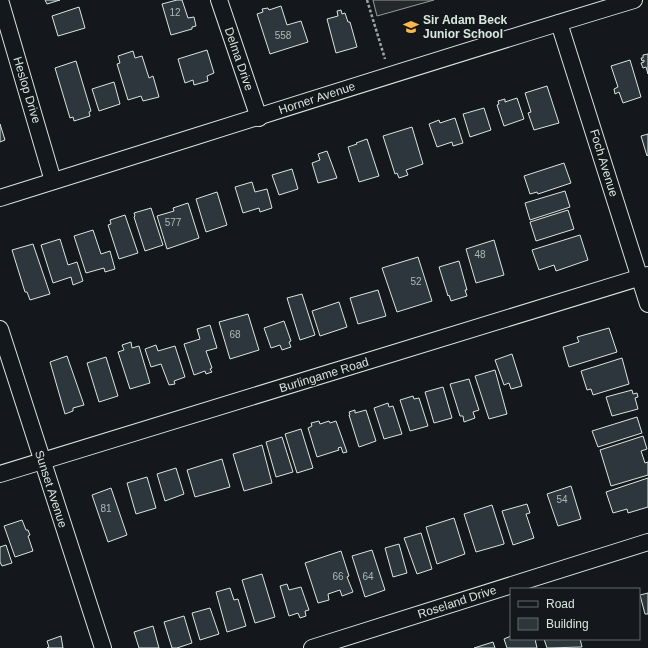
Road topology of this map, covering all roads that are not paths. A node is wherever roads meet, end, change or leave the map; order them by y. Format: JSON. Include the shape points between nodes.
{"nodes":[{"id":1,"x":0,"y":0,"type":"edge"},
{"id":2,"x":219,"y":0,"type":"edge"},
{"id":3,"x":634,"y":0,"type":"edge"},
{"id":4,"x":559,"y":23,"type":"junction"},
{"id":5,"x":258,"y":118,"type":"junction"},
{"id":6,"x":53,"y":181,"type":"junction"},
{"id":7,"x":0,"y":198,"type":"edge"},
{"id":8,"x":644,"y":276,"type":"edge"},
{"id":9,"x":648,"y":304,"type":"edge"},
{"id":10,"x":0,"y":329,"type":"edge"},
{"id":11,"x":42,"y":462,"type":"junction"},
{"id":12,"x":0,"y":474,"type":"edge"},
{"id":13,"x":648,"y":542,"type":"edge"},
{"id":14,"x":102,"y":648,"type":"edge"},
{"id":15,"x":312,"y":648,"type":"edge"}],
"edges":[{"from":1,"to":6,"type":"street","name":"Heslop Drive"},
{"from":2,"to":5,"type":"street","name":"Delma Drive"},
{"from":3,"to":4,"type":"street","name":"Horner Avenue"},
{"from":4,"to":5,"type":"street","name":"Horner Avenue","via":[[390,74]]},
{"from":4,"to":8,"type":"street","name":"Foch Avenue"},
{"from":5,"to":6,"type":"street","name":"Horner Avenue"},
{"from":6,"to":7,"type":"street","name":"Horner Avenue"},
{"from":8,"to":9,"type":"street","name":"Foch Avenue"},
{"from":8,"to":11,"type":"street","name":"Burlingame Road"},
{"from":10,"to":11,"type":"street","name":"Sunset Avenue"},
{"from":11,"to":12,"type":"street","name":"Burlingame Road"},
{"from":11,"to":14,"type":"street","name":"Sunset Avenue"},
{"from":13,"to":15,"type":"street","name":"Roseland Drive"}]}
